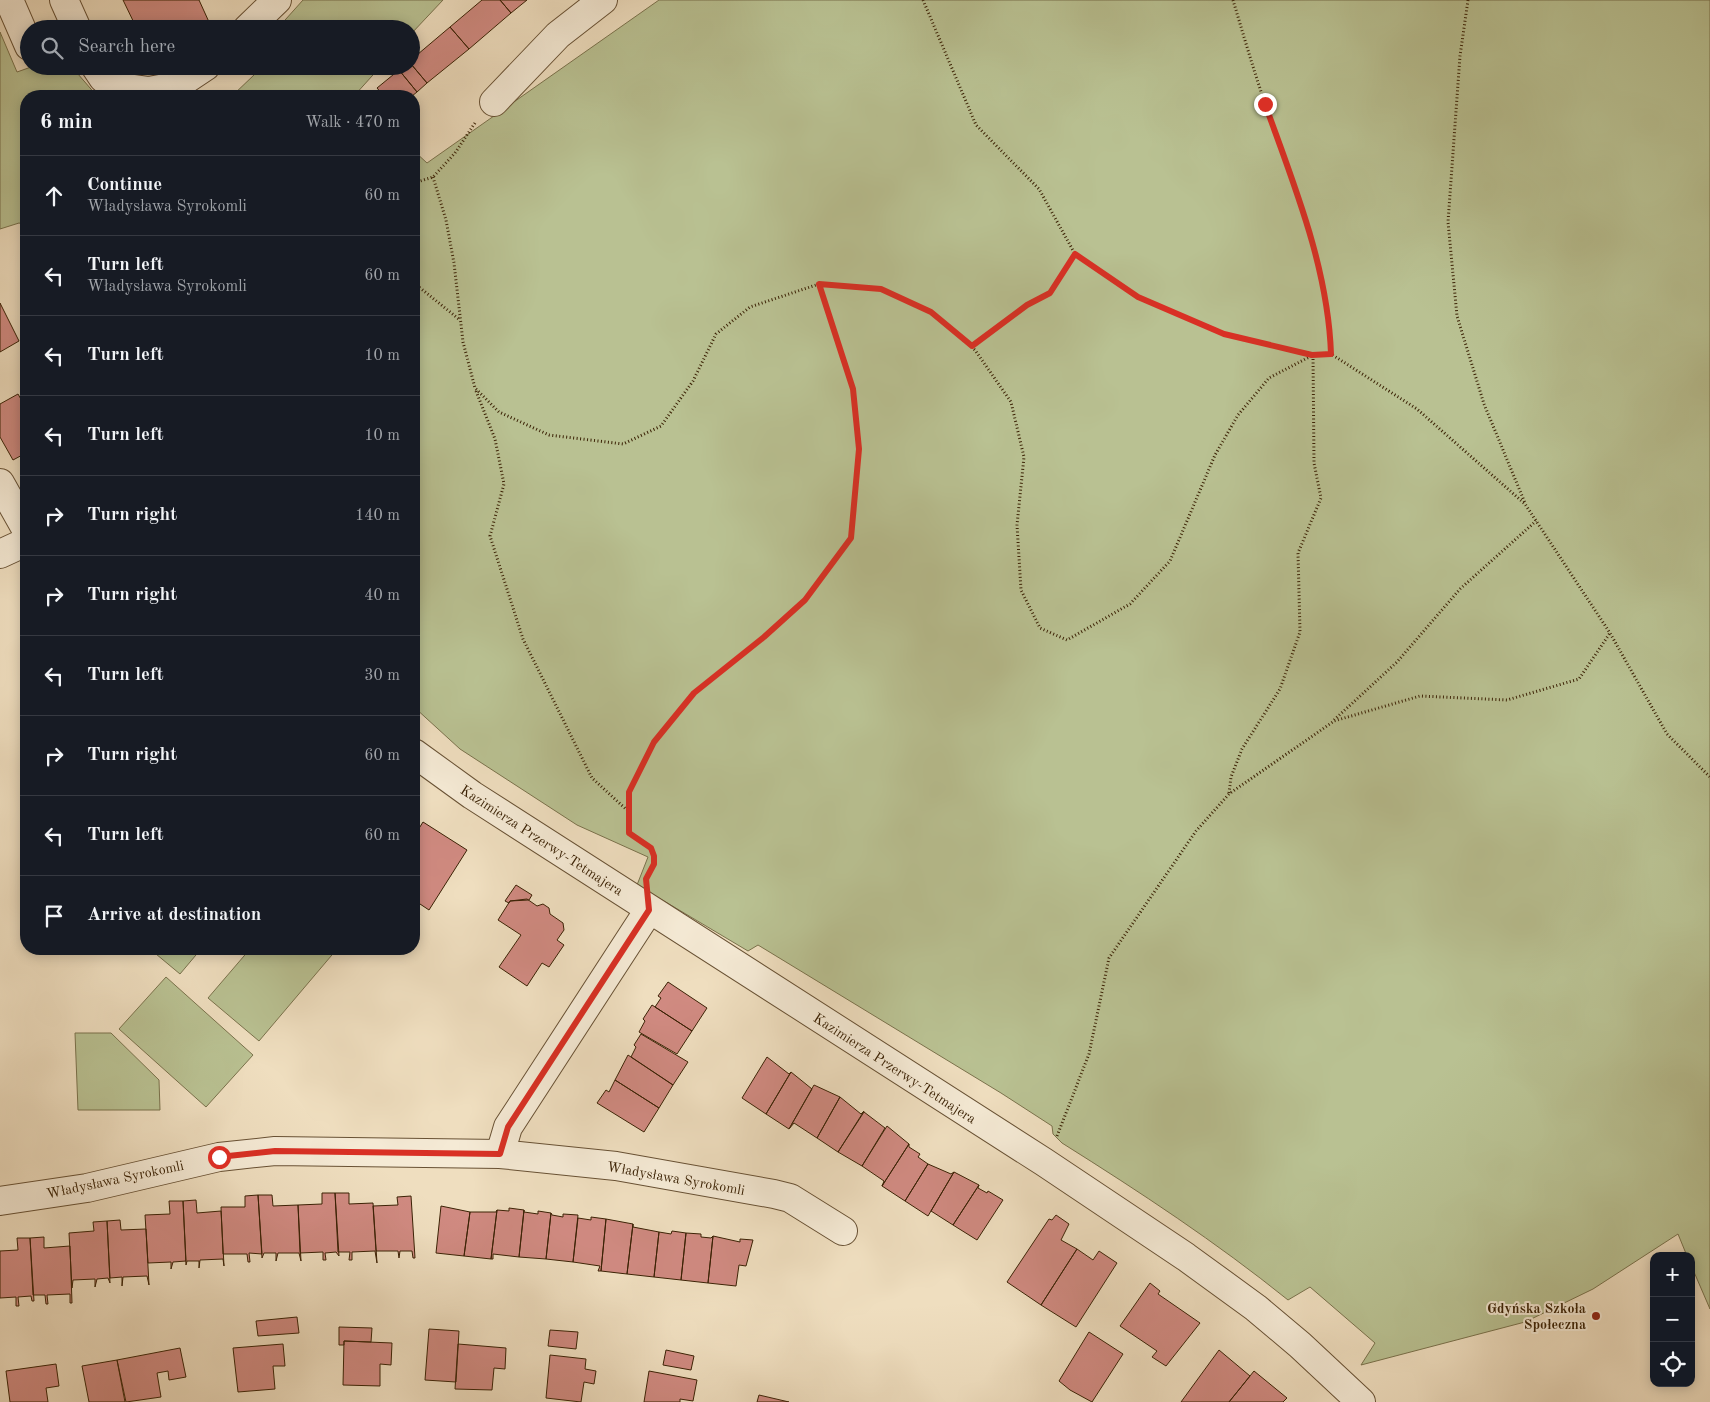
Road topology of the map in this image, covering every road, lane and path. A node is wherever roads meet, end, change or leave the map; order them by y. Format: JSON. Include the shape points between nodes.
{"nodes":[{"id":1,"x":9,"y":0,"type":"edge"},
{"id":2,"x":64,"y":0,"type":"edge"},
{"id":3,"x":277,"y":0,"type":"edge"},
{"id":4,"x":603,"y":0,"type":"edge"},
{"id":5,"x":923,"y":0,"type":"edge"},
{"id":6,"x":1233,"y":0,"type":"edge"},
{"id":7,"x":1468,"y":0,"type":"edge"},
{"id":8,"x":73,"y":20,"type":"edge"},
{"id":9,"x":256,"y":20,"type":"edge"},
{"id":10,"x":20,"y":25,"type":"edge"},
{"id":11,"x":101,"y":75,"type":"edge"},
{"id":12,"x":192,"y":75,"type":"edge"},
{"id":13,"x":141,"y":90,"type":"edge"},
{"id":14,"x":154,"y":90,"type":"edge"},
{"id":15,"x":494,"y":102,"type":"joint"},
{"id":16,"x":433,"y":177,"type":"junction"},
{"id":17,"x":420,"y":181,"type":"edge"},
{"id":18,"x":1075,"y":254,"type":"junction"},
{"id":19,"x":819,"y":284,"type":"junction"},
{"id":20,"x":420,"y":288,"type":"edge"},
{"id":21,"x":460,"y":320,"type":"junction"},
{"id":22,"x":972,"y":346,"type":"junction"},
{"id":23,"x":1331,"y":354,"type":"junction"},
{"id":24,"x":1312,"y":355,"type":"junction"},
{"id":25,"x":475,"y":388,"type":"junction"},
{"id":26,"x":0,"y":483,"type":"edge"},
{"id":27,"x":1525,"y":504,"type":"junction"},
{"id":28,"x":20,"y":518,"type":"edge"},
{"id":29,"x":1536,"y":521,"type":"junction"},
{"id":30,"x":20,"y":545,"type":"edge"},
{"id":31,"x":0,"y":554,"type":"edge"},
{"id":32,"x":1610,"y":633,"type":"junction"},
{"id":33,"x":1334,"y":721,"type":"junction"},
{"id":34,"x":420,"y":756,"type":"edge"},
{"id":35,"x":1710,"y":777,"type":"edge"},
{"id":36,"x":1229,"y":794,"type":"junction"},
{"id":37,"x":628,"y":812,"type":"junction"},
{"id":38,"x":649,"y":910,"type":"junction"},
{"id":39,"x":500,"y":1154,"type":"junction"},
{"id":40,"x":1044,"y":1162,"type":"junction"},
{"id":41,"x":0,"y":1201,"type":"edge"},
{"id":42,"x":843,"y":1231,"type":"dead end"},
{"id":43,"x":1362,"y":1402,"type":"edge"}],
"edges":[{"from":1,"to":10,"type":"street"},
{"from":2,"to":8,"type":"street"},
{"from":3,"to":9,"type":"street"},
{"from":4,"to":15,"type":"street","via":[[558,36]]},
{"from":5,"to":18,"type":"path","via":[[976,124],[1039,189]]},
{"from":6,"to":23,"type":"path","via":[[1265,104],[1310,231],[1330,328]]},
{"from":7,"to":27,"type":"path","via":[[1460,56],[1448,222],[1457,316],[1484,404]]},
{"from":11,"to":13,"type":"street","via":[[113,86]]},
{"from":12,"to":14,"type":"street","via":[[176,86]]},
{"from":15,"to":16,"type":"path"},
{"from":16,"to":17,"type":"path"},
{"from":16,"to":21,"type":"path","via":[[446,220]]},
{"from":18,"to":22,"type":"path","via":[[1050,293],[1027,305]]},
{"from":18,"to":24,"type":"path","via":[[1138,297],[1224,334]]},
{"from":19,"to":22,"type":"path","via":[[881,289],[931,312]]},
{"from":19,"to":25,"type":"path","via":[[750,307],[716,334],[693,381],[661,426],[624,444],[549,435],[499,412]]},
{"from":19,"to":37,"type":"path","via":[[853,389],[859,449],[851,538],[805,600],[694,693],[654,742],[629,792]]},
{"from":20,"to":21,"type":"path"},
{"from":21,"to":25,"type":"path"},
{"from":22,"to":24,"type":"path","via":[[1011,402],[1024,458],[1017,525],[1021,590],[1040,628],[1067,640],[1130,604],[1170,561],[1215,455],[1238,415],[1268,378]]},
{"from":23,"to":24,"type":"path"},
{"from":23,"to":27,"type":"path","via":[[1416,408]]},
{"from":24,"to":36,"type":"path","via":[[1314,463],[1320,498],[1298,553],[1300,632],[1280,689],[1242,749],[1231,777]]},
{"from":25,"to":37,"type":"path","via":[[495,439],[504,484],[490,536],[523,639],[592,778]]},
{"from":26,"to":28,"type":"street"},
{"from":27,"to":29,"type":"path"},
{"from":29,"to":32,"type":"path"},
{"from":29,"to":33,"type":"path","via":[[1460,589],[1398,662]]},
{"from":30,"to":31,"type":"street"},
{"from":32,"to":33,"type":"path","via":[[1579,679],[1507,700],[1420,696]]},
{"from":32,"to":35,"type":"path","via":[[1666,734]]},
{"from":33,"to":36,"type":"path"},
{"from":34,"to":38,"type":"street","name":"Kazimierza Przerwy-Tetmajera"},
{"from":36,"to":40,"type":"path","via":[[1196,831],[1109,958],[1090,1054]]},
{"from":37,"to":38,"type":"path","via":[[629,833],[651,848],[654,856],[654,864],[646,879]]},
{"from":38,"to":39,"type":"street","via":[[508,1127]]},
{"from":38,"to":40,"type":"street","name":"Kazimierza Przerwy-Tetmajera"},
{"from":39,"to":41,"type":"street","name":"Władysława Syrokomli","via":[[275,1151],[219,1157],[87,1188]]},
{"from":39,"to":42,"type":"street","name":"Władysława Syrokomli","via":[[616,1166],[774,1194],[790,1198]]},
{"from":40,"to":43,"type":"street","name":"Kazimierza Przerwy-Tetmajera","via":[[1256,1308]]}]}
